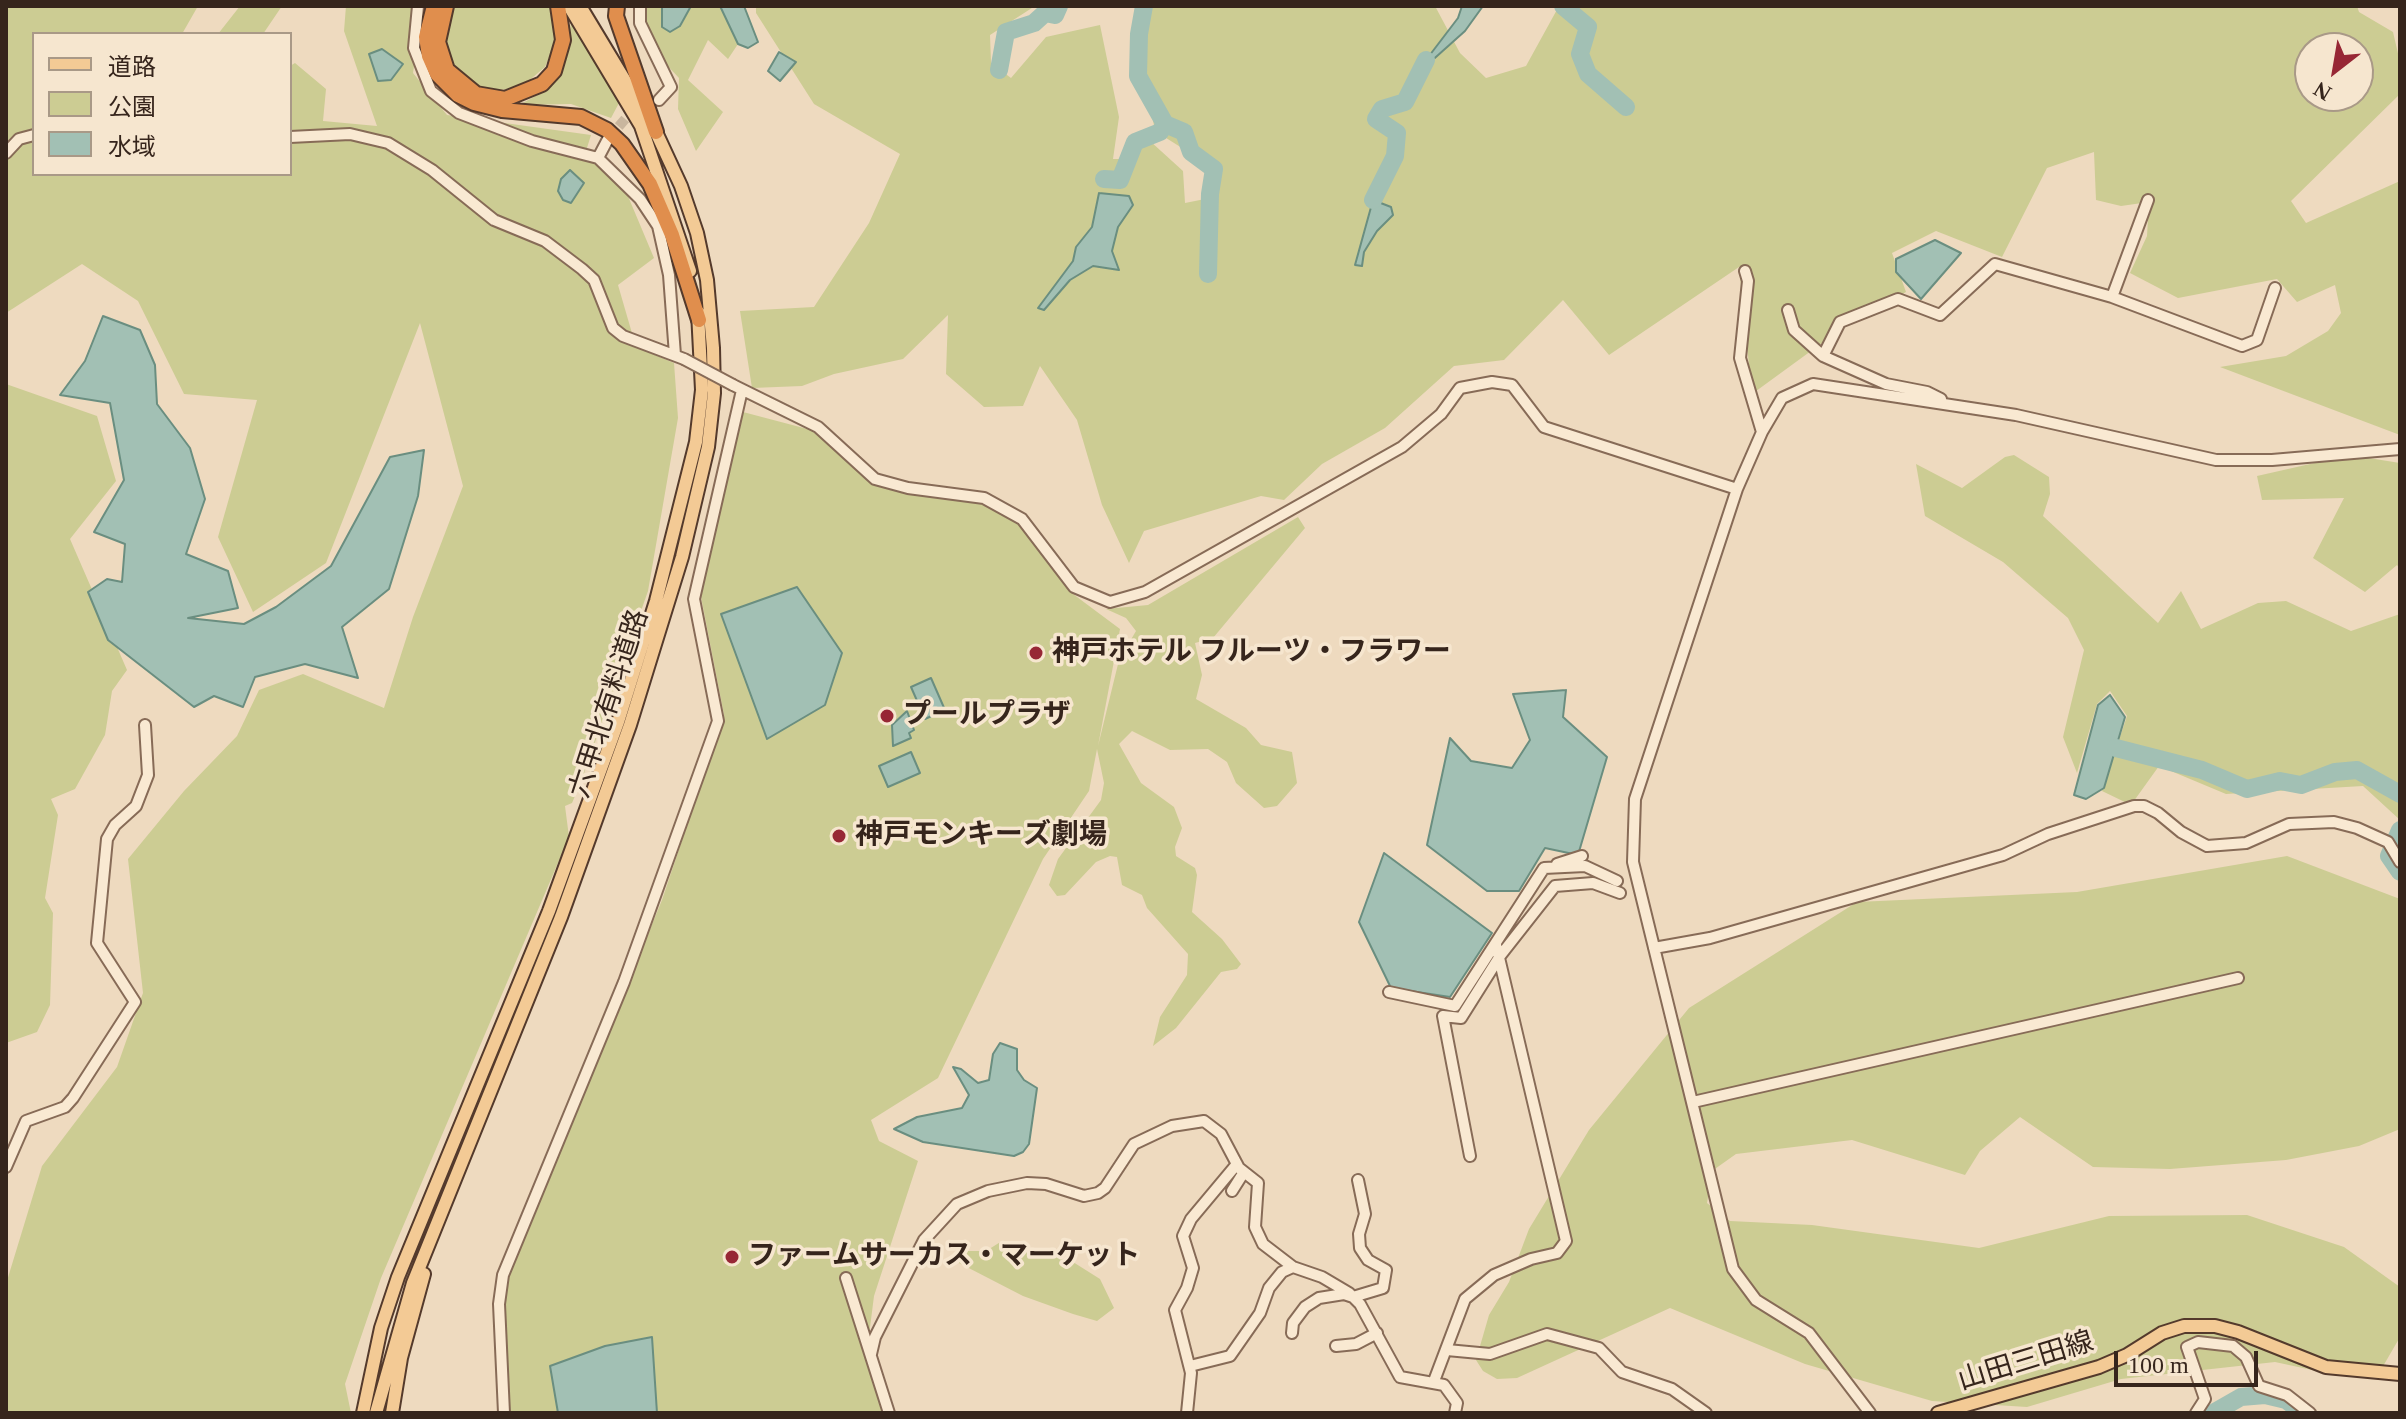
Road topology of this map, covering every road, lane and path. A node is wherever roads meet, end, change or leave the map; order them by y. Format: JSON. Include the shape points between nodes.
{"nodes":[{"id":1,"x":418,"y":6,"type":"edge"},
{"id":2,"x":434,"y":6,"type":"edge"},
{"id":3,"x":446,"y":6,"type":"edge"},
{"id":4,"x":558,"y":6,"type":"edge"},
{"id":5,"x":569,"y":6,"type":"edge"},
{"id":6,"x":580,"y":6,"type":"edge"},
{"id":7,"x":617,"y":6,"type":"edge"},
{"id":8,"x":640,"y":6,"type":"edge"},
{"id":9,"x":659,"y":100,"type":"dead end"},
{"id":10,"x":656,"y":132,"type":"junction"},
{"id":11,"x":32,"y":136,"type":"edge"},
{"id":12,"x":292,"y":137,"type":"edge"},
{"id":13,"x":608,"y":139,"type":"tunnel mouth"},
{"id":14,"x":6,"y":153,"type":"edge"},
{"id":15,"x":598,"y":158,"type":"junction"},
{"id":16,"x":2148,"y":200,"type":"dead end"},
{"id":17,"x":1745,"y":271,"type":"dead end"},
{"id":18,"x":2275,"y":288,"type":"dead end"},
{"id":19,"x":2112,"y":297,"type":"junction"},
{"id":20,"x":1788,"y":310,"type":"dead end"},
{"id":21,"x":699,"y":320,"type":"junction"},
{"id":22,"x":1823,"y":356,"type":"junction"},
{"id":23,"x":679,"y":357,"type":"junction"},
{"id":24,"x":738,"y":388,"type":"junction"},
{"id":25,"x":1951,"y":404,"type":"junction"},
{"id":26,"x":1762,"y":432,"type":"junction"},
{"id":27,"x":2400,"y":449,"type":"edge"},
{"id":28,"x":1737,"y":489,"type":"junction"},
{"id":29,"x":145,"y":725,"type":"dead end"},
{"id":30,"x":1582,"y":856,"type":"dead end"},
{"id":31,"x":2399,"y":858,"type":"edge"},
{"id":32,"x":1544,"y":868,"type":"junction"},
{"id":33,"x":1617,"y":881,"type":"dead end"},
{"id":34,"x":1620,"y":893,"type":"dead end"},
{"id":35,"x":1654,"y":948,"type":"junction"},
{"id":36,"x":1498,"y":950,"type":"junction"},
{"id":37,"x":2238,"y":978,"type":"dead end"},
{"id":38,"x":1389,"y":992,"type":"dead end"},
{"id":39,"x":1693,"y":1102,"type":"junction"},
{"id":40,"x":1470,"y":1156,"type":"dead end"},
{"id":41,"x":6,"y":1167,"type":"edge"},
{"id":42,"x":1240,"y":1168,"type":"junction"},
{"id":43,"x":1358,"y":1180,"type":"dead end"},
{"id":44,"x":448,"y":1190,"type":"junction"},
{"id":45,"x":1232,"y":1191,"type":"dead end"},
{"id":46,"x":1293,"y":1267,"type":"junction"},
{"id":47,"x":846,"y":1278,"type":"dead end"},
{"id":48,"x":1353,"y":1297,"type":"junction"},
{"id":49,"x":1292,"y":1333,"type":"dead end"},
{"id":50,"x":1377,"y":1333,"type":"junction"},
{"id":51,"x":1336,"y":1346,"type":"dead end"},
{"id":52,"x":1447,"y":1350,"type":"junction"},
{"id":53,"x":871,"y":1354,"type":"junction"},
{"id":54,"x":1190,"y":1366,"type":"junction"},
{"id":55,"x":369,"y":1374,"type":"junction"},
{"id":56,"x":2400,"y":1374,"type":"edge"},
{"id":57,"x":1434,"y":1381,"type":"junction"},
{"id":58,"x":355,"y":1413,"type":"edge"},
{"id":59,"x":363,"y":1413,"type":"edge"},
{"id":60,"x":376,"y":1413,"type":"edge"},
{"id":61,"x":392,"y":1413,"type":"edge"},
{"id":62,"x":504,"y":1413,"type":"edge"},
{"id":63,"x":889,"y":1413,"type":"edge"},
{"id":64,"x":1187,"y":1413,"type":"edge"},
{"id":65,"x":1455,"y":1413,"type":"edge"},
{"id":66,"x":1706,"y":1413,"type":"edge"},
{"id":67,"x":1870,"y":1413,"type":"edge"},
{"id":68,"x":1938,"y":1413,"type":"edge"},
{"id":69,"x":2196,"y":1413,"type":"edge"},
{"id":70,"x":2310,"y":1413,"type":"edge"}],
"edges":[{"from":1,"to":15,"type":"street","via":[[414,48],[431,91],[459,113],[532,141]]},
{"from":2,"to":21,"type":"highway","via":[[426,37],[429,56],[437,74],[458,95],[502,110],[581,117],[622,144],[650,184]]},
{"from":3,"to":4,"type":"highway","via":[[438,42],[447,70],[476,94],[505,99],[542,84],[554,71],[563,40]]},
{"from":5,"to":21,"type":"main road","name":"六甲北有料道路","via":[[641,126],[682,239]]},
{"from":6,"to":10,"type":"main road","name":"六甲北有料道路"},
{"from":7,"to":10,"type":"highway"},
{"from":8,"to":9,"type":"street","via":[[640,23],[671,87]]},
{"from":10,"to":44,"type":"main road","name":"六甲北有料道路","via":[[681,186],[707,280],[714,393],[700,491],[605,797]]},
{"from":11,"to":14,"type":"street","via":[[19,139]]},
{"from":12,"to":23,"type":"street","via":[[350,134],[388,143],[432,170],[494,220],[545,241],[582,269],[594,280],[613,328],[623,336]]},
{"from":13,"to":15,"type":"street"},
{"from":15,"to":23,"type":"street","via":[[640,199],[658,226]]},
{"from":16,"to":19,"type":"street"},
{"from":17,"to":26,"type":"street","via":[[1740,358]]},
{"from":18,"to":19,"type":"street","via":[[2257,340],[2242,346]]},
{"from":19,"to":22,"type":"street","via":[[1995,264],[1940,315],[1898,299],[1840,322]]},
{"from":20,"to":22,"type":"street","via":[[1794,330]]},
{"from":21,"to":55,"type":"main road","name":"六甲北有料道路","via":[[702,390],[696,442],[652,616],[549,911],[398,1277]]},
{"from":22,"to":25,"type":"street","via":[[1886,384],[1927,392]]},
{"from":23,"to":24,"type":"street","bridge":true},
{"from":24,"to":28,"type":"street","via":[[818,427],[875,479],[984,498],[1022,519],[1074,587],[1110,602],[1145,592],[1402,447],[1441,414],[1460,388],[1492,382],[1512,385],[1544,427]]},
{"from":24,"to":62,"type":"street","via":[[694,599],[718,721],[624,982],[503,1275],[499,1304]]},
{"from":25,"to":26,"type":"street","via":[[1813,384],[1782,398]]},
{"from":25,"to":27,"type":"street","via":[[2216,460]]},
{"from":26,"to":28,"type":"street"},
{"from":28,"to":35,"type":"street","via":[[1635,799],[1633,862]]},
{"from":29,"to":41,"type":"street","via":[[148,775],[136,806],[107,839],[97,943],[135,1002],[65,1107],[26,1121]]},
{"from":30,"to":32,"type":"street"},
{"from":31,"to":35,"type":"street","via":[[2388,842],[2319,820],[2289,824],[2246,843],[2207,846],[2158,813],[2134,806],[2003,855],[1710,938]]},
{"from":32,"to":33,"type":"street","via":[[1585,866]]},
{"from":32,"to":36,"type":"street"},
{"from":34,"to":36,"type":"street","via":[[1593,883],[1555,886]]},
{"from":35,"to":39,"type":"street"},
{"from":36,"to":38,"type":"street","via":[[1455,1006]]},
{"from":36,"to":40,"type":"street","via":[[1461,1018],[1443,1016]]},
{"from":36,"to":52,"type":"street","via":[[1566,1241],[1557,1253],[1494,1275],[1465,1299]]},
{"from":37,"to":39,"type":"street"},
{"from":39,"to":67,"type":"street","via":[[1733,1269],[1756,1300],[1809,1333]]},
{"from":42,"to":45,"type":"street"},
{"from":42,"to":46,"type":"street","via":[[1258,1183],[1255,1227],[1273,1254]]},
{"from":42,"to":53,"type":"street","via":[[1213,1126],[1189,1122],[1134,1144],[1098,1193],[1084,1196],[1027,1183],[957,1204],[924,1240]]},
{"from":42,"to":54,"type":"street","via":[[1191,1219],[1183,1236],[1193,1268],[1175,1310]]},
{"from":43,"to":48,"type":"street","via":[[1365,1214],[1360,1248],[1386,1270],[1383,1288]]},
{"from":44,"to":60,"type":"main road","name":"六甲北有料道路","via":[[393,1342]]},
{"from":44,"to":61,"type":"main road","via":[[401,1358]]},
{"from":46,"to":48,"type":"street","via":[[1322,1277]]},
{"from":46,"to":54,"type":"street","via":[[1269,1288],[1260,1313],[1230,1356]]},
{"from":47,"to":53,"type":"street"},
{"from":48,"to":49,"type":"street","via":[[1319,1298],[1305,1307]]},
{"from":48,"to":50,"type":"street"},
{"from":50,"to":51,"type":"street","via":[[1356,1344]]},
{"from":50,"to":57,"type":"street","via":[[1400,1377]]},
{"from":52,"to":57,"type":"street"},
{"from":52,"to":66,"type":"street","via":[[1490,1354],[1547,1334],[1599,1348],[1622,1372],[1672,1389]]},
{"from":53,"to":63,"type":"street"},
{"from":54,"to":64,"type":"street"},
{"from":55,"to":58,"type":"main road"},
{"from":55,"to":59,"type":"main road","name":"六甲北有料道路"},
{"from":56,"to":68,"type":"main road","name":"山田三田線","via":[[2326,1367],[2238,1332],[2184,1326],[2099,1367]]},
{"from":57,"to":65,"type":"street","via":[[1450,1390],[1457,1403]]},
{"from":69,"to":70,"type":"street","via":[[2205,1399],[2187,1347],[2198,1342],[2233,1346],[2246,1357],[2259,1386],[2287,1395]]}]}
